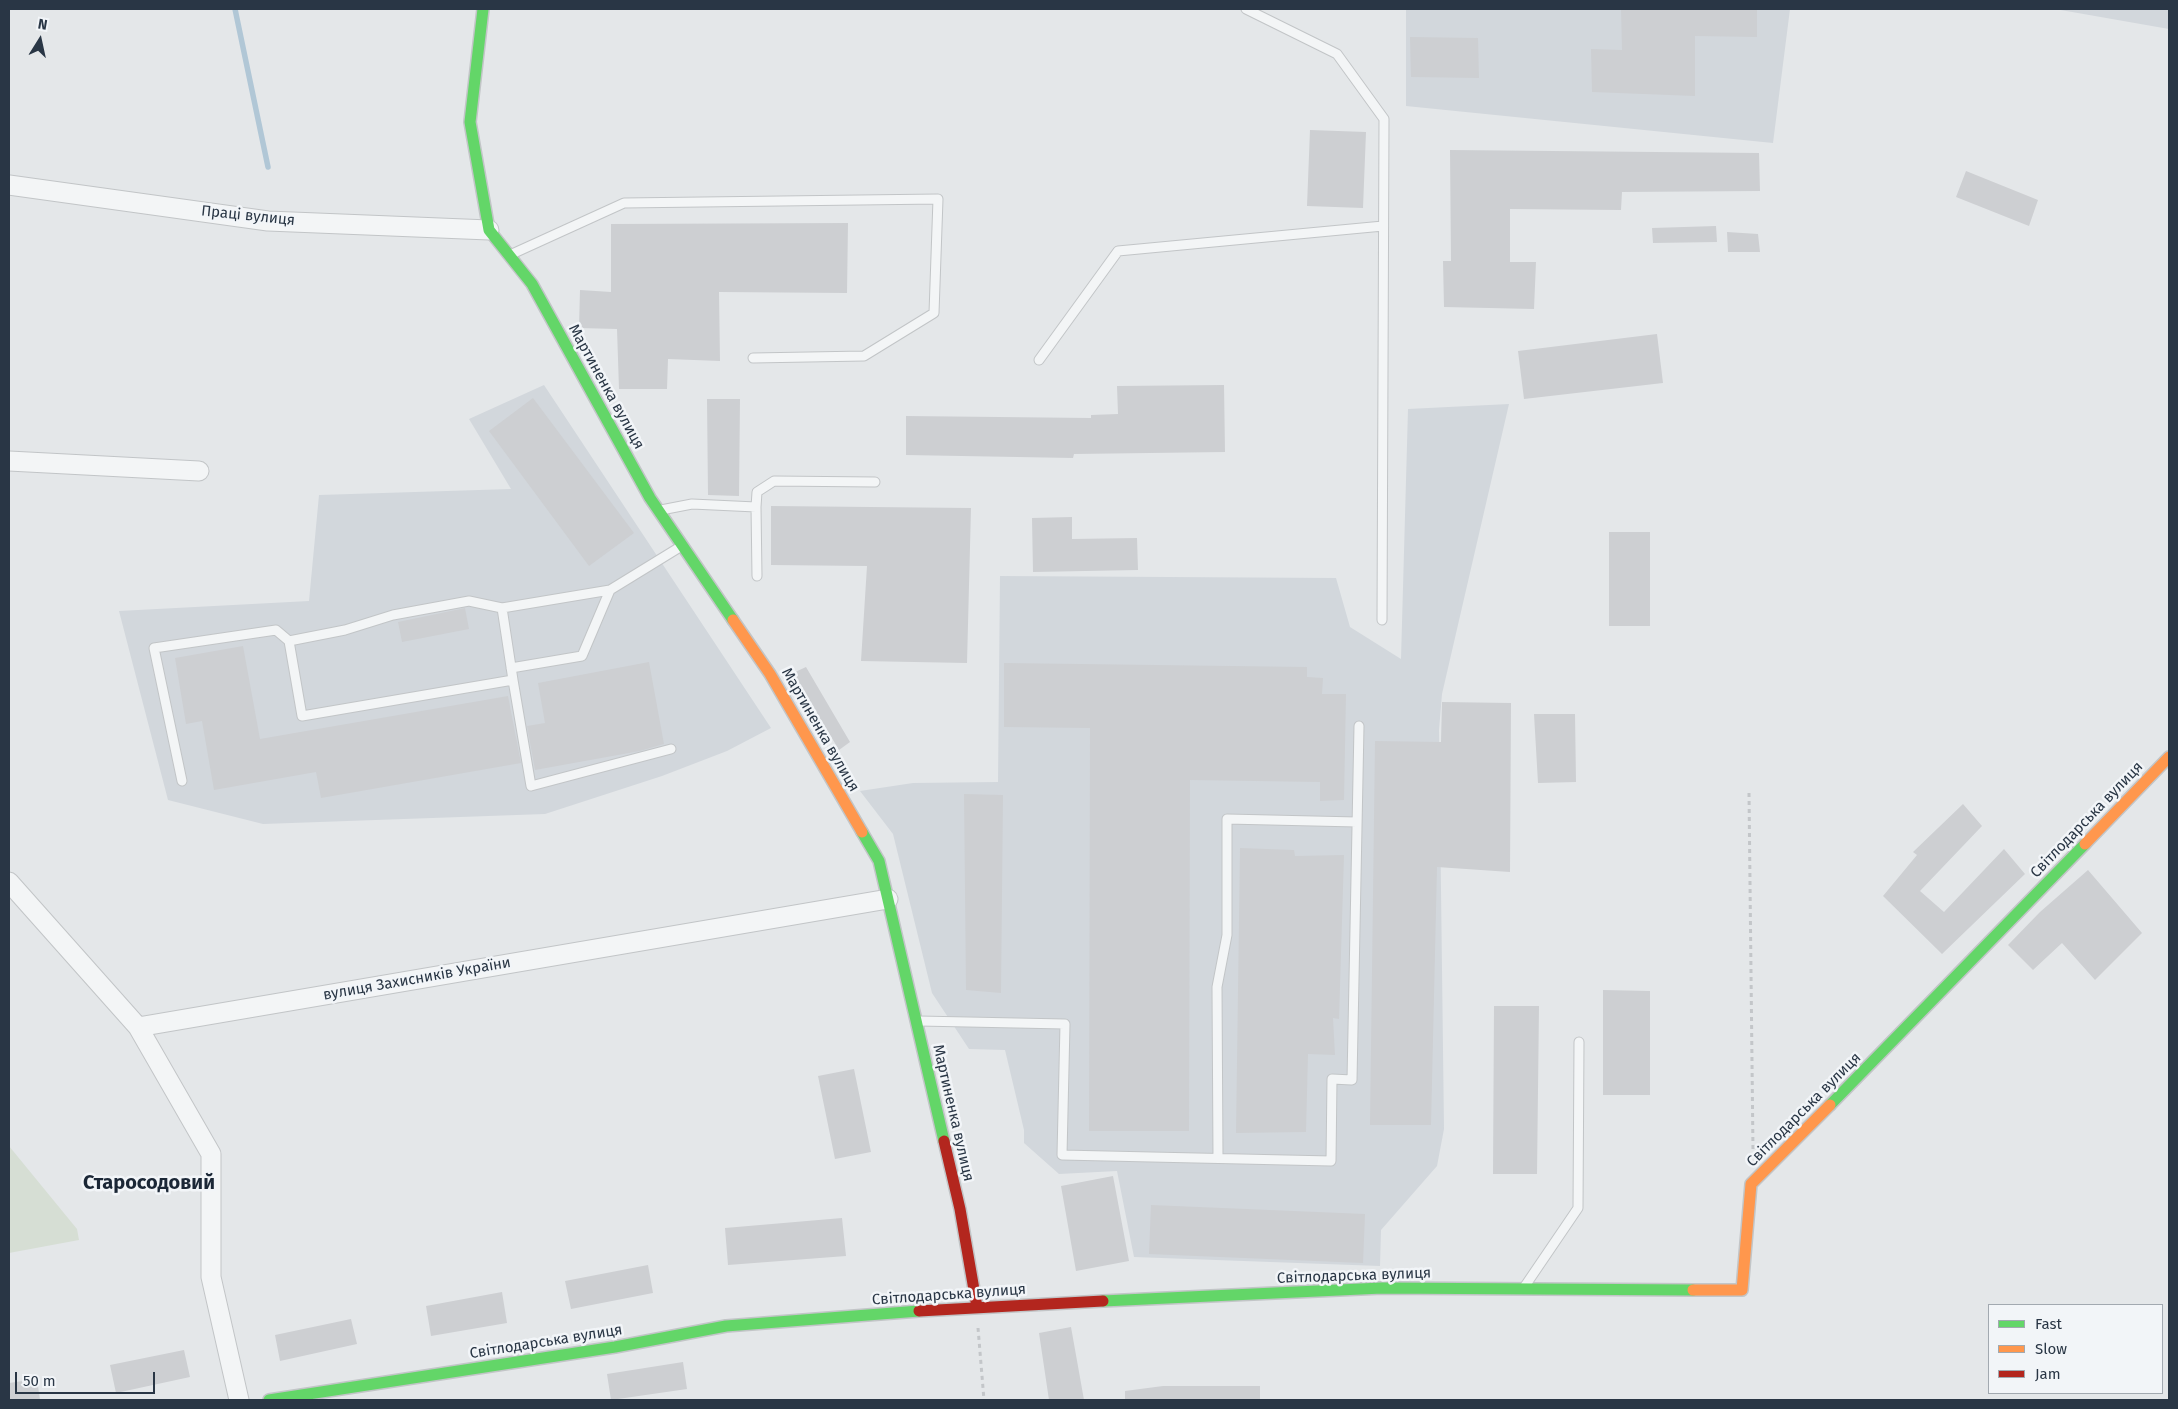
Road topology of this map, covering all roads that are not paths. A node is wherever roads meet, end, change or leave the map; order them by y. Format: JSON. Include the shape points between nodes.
{"nodes":[{"id":1,"x":483,"y":9,"type":"edge"},
{"id":2,"x":1246,"y":9,"type":"edge"},
{"id":3,"x":9,"y":185,"type":"edge"},
{"id":4,"x":1383,"y":226,"type":"junction"},
{"id":5,"x":488,"y":230,"type":"junction"},
{"id":6,"x":509,"y":256,"type":"junction"},
{"id":7,"x":753,"y":358,"type":"dead end"},
{"id":8,"x":1039,"y":360,"type":"dead end"},
{"id":9,"x":9,"y":462,"type":"edge"},
{"id":10,"x":199,"y":471,"type":"dead end"},
{"id":11,"x":875,"y":482,"type":"dead end"},
{"id":12,"x":756,"y":507,"type":"junction"},
{"id":13,"x":659,"y":510,"type":"junction"},
{"id":14,"x":682,"y":546,"type":"junction"},
{"id":15,"x":756,"y":576,"type":"dead end"},
{"id":16,"x":610,"y":590,"type":"junction"},
{"id":17,"x":502,"y":608,"type":"junction"},
{"id":18,"x":1382,"y":620,"type":"dead end"},
{"id":19,"x":289,"y":641,"type":"junction"},
{"id":20,"x":511,"y":668,"type":"junction"},
{"id":21,"x":513,"y":680,"type":"junction"},
{"id":22,"x":1359,"y":726,"type":"dead end"},
{"id":23,"x":671,"y":749,"type":"dead end"},
{"id":24,"x":2169,"y":757,"type":"edge"},
{"id":25,"x":182,"y":782,"type":"dead end"},
{"id":26,"x":1357,"y":822,"type":"junction"},
{"id":27,"x":9,"y":882,"type":"edge"},
{"id":28,"x":888,"y":899,"type":"junction"},
{"id":29,"x":916,"y":1021,"type":"junction"},
{"id":30,"x":138,"y":1027,"type":"junction"},
{"id":31,"x":1578,"y":1042,"type":"dead end"},
{"id":32,"x":1218,"y":1158,"type":"junction"},
{"id":33,"x":1522,"y":1289,"type":"junction"},
{"id":34,"x":977,"y":1307,"type":"junction"},
{"id":35,"x":239,"y":1400,"type":"edge"},
{"id":36,"x":269,"y":1400,"type":"edge"}],
"edges":[{"from":1,"to":5,"type":"street","via":[[470,122]]},
{"from":2,"to":4,"type":"lane","via":[[1337,54],[1384,119]]},
{"from":3,"to":5,"type":"street","name":"Праці вулиця","via":[[268,221]]},
{"from":4,"to":8,"type":"lane","via":[[1118,251]]},
{"from":4,"to":18,"type":"lane"},
{"from":5,"to":6,"type":"street","name":"Мартиненка вулиця"},
{"from":6,"to":7,"type":"lane","via":[[624,203],[938,199],[934,313],[864,356]]},
{"from":6,"to":13,"type":"street","name":"Мартиненка вулиця","via":[[532,284]]},
{"from":9,"to":10,"type":"street"},
{"from":11,"to":12,"type":"lane","via":[[774,481],[757,492]]},
{"from":12,"to":13,"type":"lane","via":[[692,504]]},
{"from":12,"to":15,"type":"lane"},
{"from":13,"to":14,"type":"street","name":"Мартиненка вулиця"},
{"from":14,"to":16,"type":"lane"},
{"from":14,"to":28,"type":"street","name":"Мартиненка вулиця","via":[[770,674],[879,861]]},
{"from":16,"to":17,"type":"lane"},
{"from":16,"to":20,"type":"lane","via":[[582,656]]},
{"from":17,"to":19,"type":"lane","via":[[468,601],[393,615],[345,630]]},
{"from":17,"to":20,"type":"lane"},
{"from":19,"to":21,"type":"lane","via":[[302,716]]},
{"from":19,"to":25,"type":"lane","via":[[276,630],[154,648]]},
{"from":20,"to":21,"type":"lane"},
{"from":21,"to":23,"type":"lane","via":[[531,786]]},
{"from":22,"to":26,"type":"lane"},
{"from":24,"to":33,"type":"street","name":"Світлодарська вулиця","via":[[1751,1184],[1742,1290]]},
{"from":26,"to":32,"type":"lane","via":[[1227,819],[1227,935],[1217,987]]},
{"from":26,"to":32,"type":"lane","via":[[1352,1080],[1332,1079],[1331,1160]]},
{"from":27,"to":30,"type":"street"},
{"from":28,"to":29,"type":"street","name":"Мартиненка вулиця"},
{"from":28,"to":30,"type":"street","name":"вулиця Захисників України"},
{"from":29,"to":32,"type":"lane","via":[[1065,1024],[1062,1155]]},
{"from":29,"to":34,"type":"street","name":"Мартиненка вулиця","via":[[960,1209]]},
{"from":30,"to":35,"type":"street","via":[[211,1154],[211,1277]]},
{"from":31,"to":33,"type":"lane","via":[[1578,1208]]},
{"from":33,"to":34,"type":"street","name":"Світлодарська вулиця","via":[[1382,1288]]},
{"from":34,"to":36,"type":"street","name":"Світлодарська вулиця","via":[[726,1326],[616,1347]]}]}
